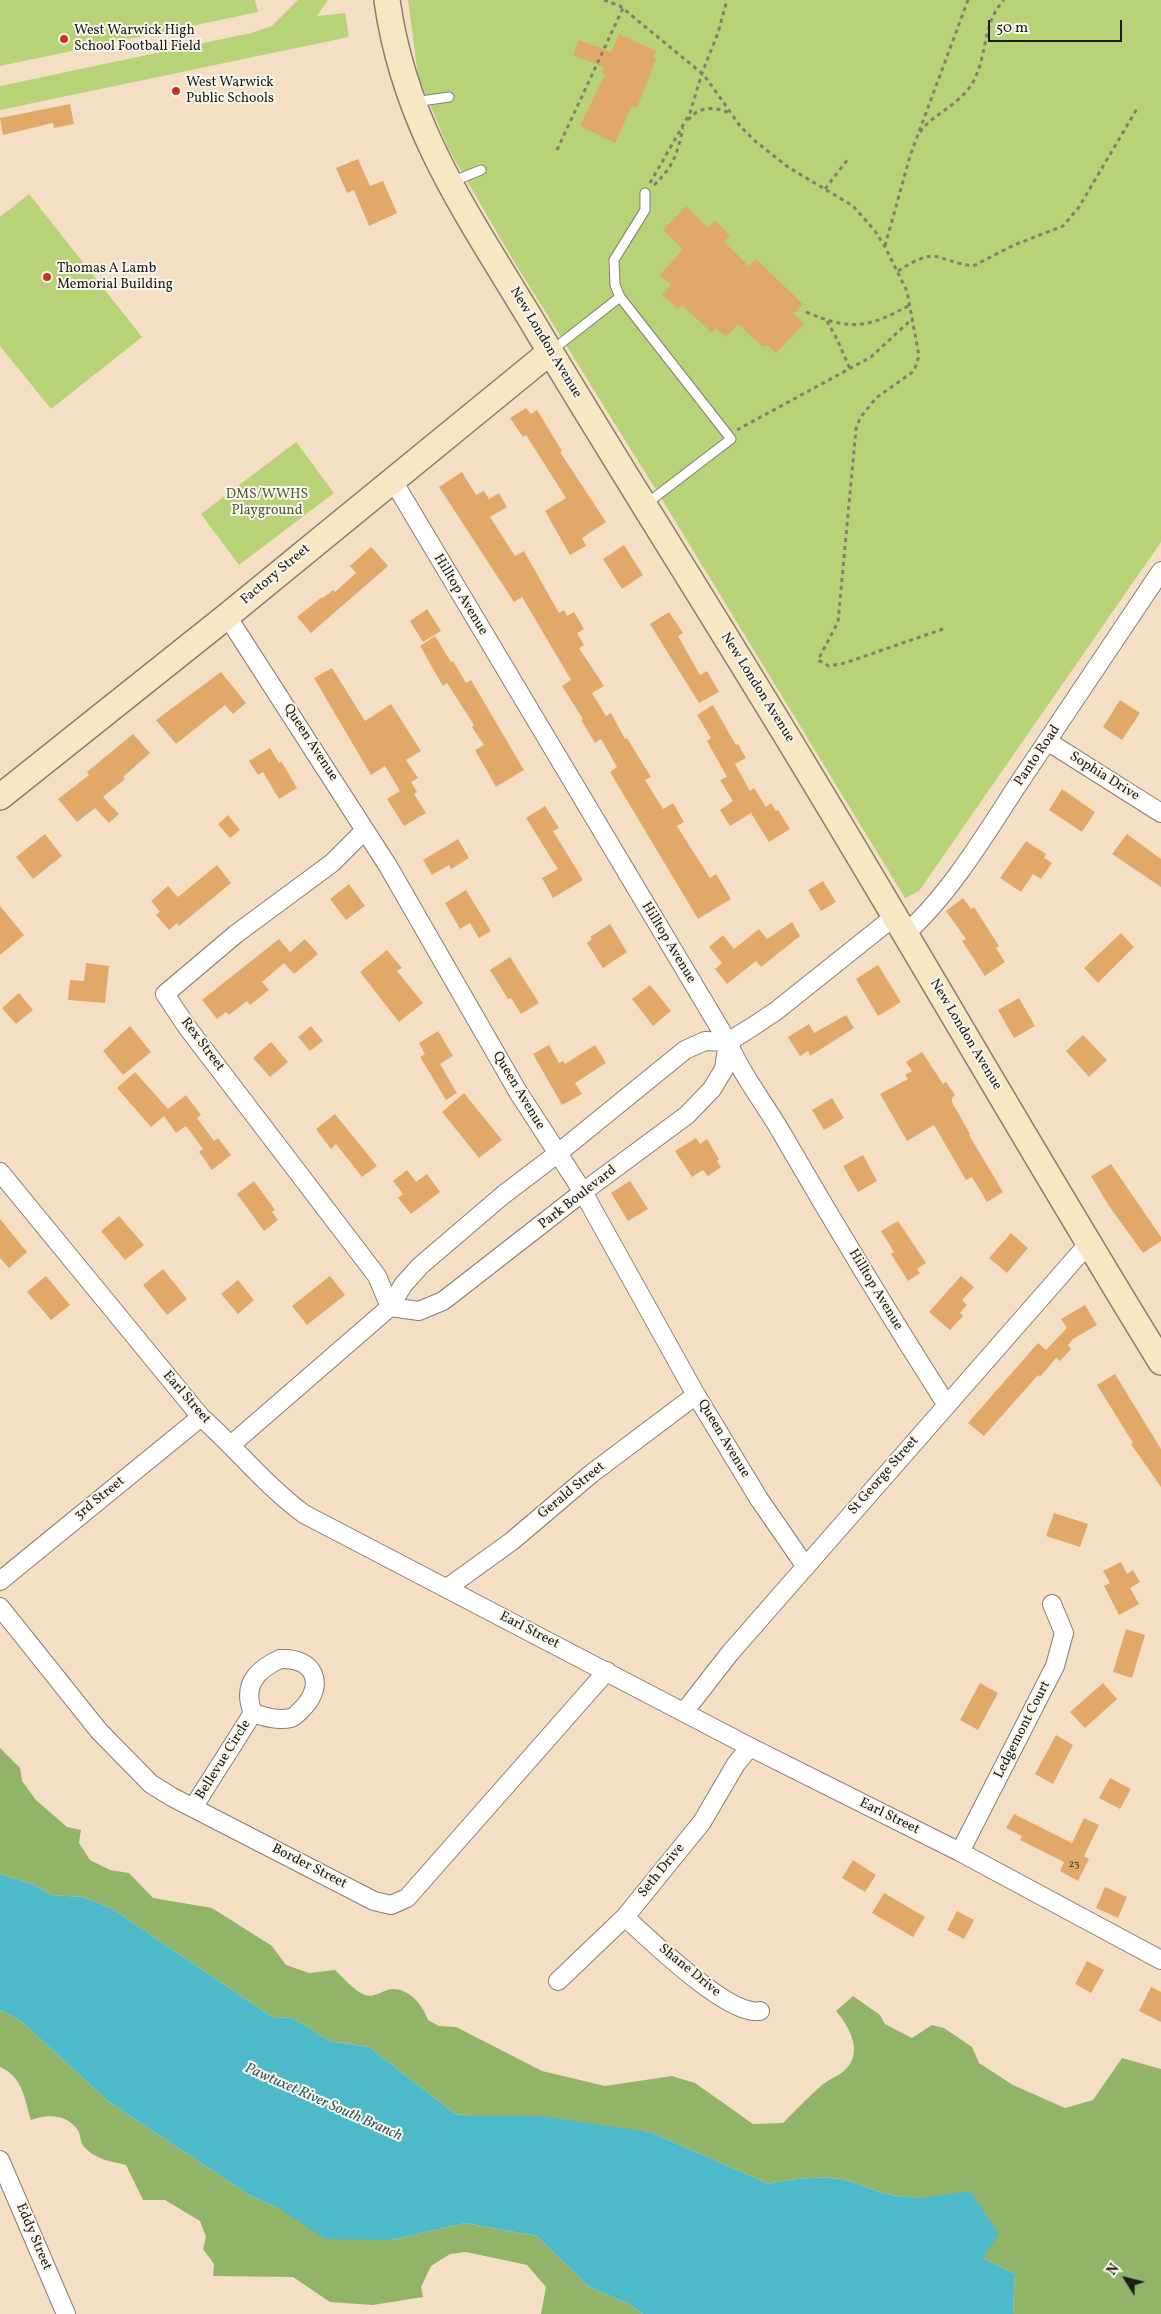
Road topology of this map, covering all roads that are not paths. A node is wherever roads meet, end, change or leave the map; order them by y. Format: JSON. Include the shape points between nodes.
{"nodes":[{"id":1,"x":387,"y":0,"type":"edge"},
{"id":2,"x":449,"y":97,"type":"dead end"},
{"id":3,"x":412,"y":103,"type":"junction"},
{"id":4,"x":481,"y":170,"type":"dead end"},
{"id":5,"x":449,"y":183,"type":"junction"},
{"id":6,"x":645,"y":193,"type":"road end"},
{"id":7,"x":620,"y":298,"type":"junction"},
{"id":8,"x":550,"y":352,"type":"junction"},
{"id":9,"x":392,"y":479,"type":"junction"},
{"id":10,"x":643,"y":506,"type":"junction"},
{"id":11,"x":1161,"y":571,"type":"edge"},
{"id":12,"x":228,"y":616,"type":"junction"},
{"id":13,"x":1048,"y":741,"type":"junction"},
{"id":14,"x":0,"y":797,"type":"edge"},
{"id":15,"x":1161,"y":813,"type":"edge"},
{"id":16,"x":366,"y":830,"type":"junction"},
{"id":17,"x":900,"y":925,"type":"junction"},
{"id":18,"x":728,"y":1042,"type":"junction"},
{"id":19,"x":556,"y":1154,"type":"junction"},
{"id":20,"x":4,"y":1184,"type":"edge"},
{"id":21,"x":582,"y":1192,"type":"junction"},
{"id":22,"x":1088,"y":1244,"type":"junction"},
{"id":23,"x":390,"y":1307,"type":"junction"},
{"id":24,"x":1161,"y":1362,"type":"edge"},
{"id":25,"x":696,"y":1394,"type":"junction"},
{"id":26,"x":946,"y":1404,"type":"junction"},
{"id":27,"x":201,"y":1417,"type":"junction"},
{"id":28,"x":232,"y":1444,"type":"junction"},
{"id":29,"x":806,"y":1567,"type":"junction"},
{"id":30,"x":0,"y":1581,"type":"edge"},
{"id":31,"x":447,"y":1588,"type":"junction"},
{"id":32,"x":1052,"y":1604,"type":"dead end"},
{"id":33,"x":0,"y":1607,"type":"edge"},
{"id":34,"x":607,"y":1670,"type":"junction"},
{"id":35,"x":684,"y":1712,"type":"junction"},
{"id":36,"x":253,"y":1713,"type":"dead end"},
{"id":37,"x":750,"y":1748,"type":"junction"},
{"id":38,"x":194,"y":1806,"type":"junction"},
{"id":39,"x":960,"y":1852,"type":"junction"},
{"id":40,"x":625,"y":1917,"type":"junction"},
{"id":41,"x":1161,"y":1960,"type":"edge"},
{"id":42,"x":558,"y":1980,"type":"dead end"},
{"id":43,"x":760,"y":2011,"type":"dead end"},
{"id":44,"x":0,"y":2160,"type":"edge"},
{"id":45,"x":66,"y":2314,"type":"edge"}],
"edges":[{"from":1,"to":3,"type":"main road","name":"New London Avenue","via":[[391,29]]},
{"from":2,"to":3,"type":"lane"},
{"from":3,"to":5,"type":"main road","name":"New London Avenue","via":[[428,144]]},
{"from":4,"to":5,"type":"lane"},
{"from":5,"to":8,"type":"main road","name":"New London Avenue"},
{"from":6,"to":7,"type":"lane","via":[[645,210],[614,260],[615,285]]},
{"from":7,"to":8,"type":"lane"},
{"from":7,"to":10,"type":"lane","via":[[731,439]]},
{"from":8,"to":9,"type":"main road","name":"Factory Street"},
{"from":8,"to":10,"type":"main road","name":"New London Avenue"},
{"from":9,"to":12,"type":"main road","name":"Factory Street"},
{"from":9,"to":18,"type":"street","name":"Hilltop Avenue"},
{"from":10,"to":17,"type":"main road","name":"New London Avenue"},
{"from":11,"to":13,"type":"street","name":"Panto Road"},
{"from":12,"to":14,"type":"main road","name":"Factory Street"},
{"from":12,"to":16,"type":"street","name":"Queen Avenue"},
{"from":13,"to":15,"type":"street","name":"Sophia Drive"},
{"from":13,"to":17,"type":"street","name":"Panto Road","via":[[952,880],[918,923]]},
{"from":16,"to":19,"type":"street","name":"Queen Avenue"},
{"from":16,"to":23,"type":"street","name":"Rex Street","via":[[332,863],[236,934],[165,994],[377,1276]]},
{"from":17,"to":18,"type":"street"},
{"from":17,"to":22,"type":"main road","name":"New London Avenue"},
{"from":18,"to":19,"type":"street","via":[[705,1041],[684,1050]]},
{"from":18,"to":21,"type":"street","name":"Park Boulevard","via":[[724,1069],[712,1089],[687,1115]]},
{"from":18,"to":26,"type":"street","name":"Hilltop Avenue","via":[[736,1062],[772,1115],[890,1317]]},
{"from":19,"to":21,"type":"street","name":"Queen Avenue"},
{"from":19,"to":23,"type":"street","via":[[420,1266]]},
{"from":20,"to":27,"type":"street","name":"Earl Street"},
{"from":21,"to":23,"type":"street","name":"Park Boulevard","via":[[443,1301],[419,1311]]},
{"from":21,"to":25,"type":"street","name":"Queen Avenue"},
{"from":22,"to":24,"type":"main road","name":"New London Avenue"},
{"from":22,"to":26,"type":"street","name":"St George Street"},
{"from":23,"to":28,"type":"street"},
{"from":25,"to":29,"type":"street","name":"Queen Avenue","via":[[759,1499]]},
{"from":25,"to":31,"type":"street","name":"Gerald Street","via":[[591,1474],[512,1541]]},
{"from":26,"to":29,"type":"street","name":"St George Street"},
{"from":27,"to":28,"type":"street","name":"Earl Street"},
{"from":27,"to":30,"type":"street","name":"3rd Street"},
{"from":28,"to":31,"type":"street","name":"Earl Street","via":[[282,1498],[304,1514]]},
{"from":29,"to":35,"type":"street","name":"St George Street","via":[[730,1653]]},
{"from":31,"to":34,"type":"street","name":"Earl Street"},
{"from":32,"to":39,"type":"street","name":"Ledgemont Court","via":[[1064,1633],[1055,1666]]},
{"from":33,"to":38,"type":"street","name":"Border Street","via":[[99,1731],[131,1765],[151,1784]]},
{"from":34,"to":35,"type":"street","name":"Earl Street"},
{"from":34,"to":38,"type":"street","name":"Border Street","via":[[408,1898],[391,1905],[374,1902]]},
{"from":35,"to":37,"type":"street","name":"Earl Street"},
{"from":36,"to":38,"type":"street","name":"Bellevue Circle"},
{"from":37,"to":39,"type":"street","name":"Earl Street"},
{"from":37,"to":40,"type":"street","name":"Seth Drive","via":[[736,1764],[702,1822]]},
{"from":39,"to":41,"type":"street","name":"Earl Street"},
{"from":40,"to":42,"type":"street","name":"Seth Drive"},
{"from":40,"to":43,"type":"street","name":"Shane Drive","via":[[673,1961],[733,2006],[752,2013]]},
{"from":44,"to":45,"type":"street","name":"Eddy Street"}]}
